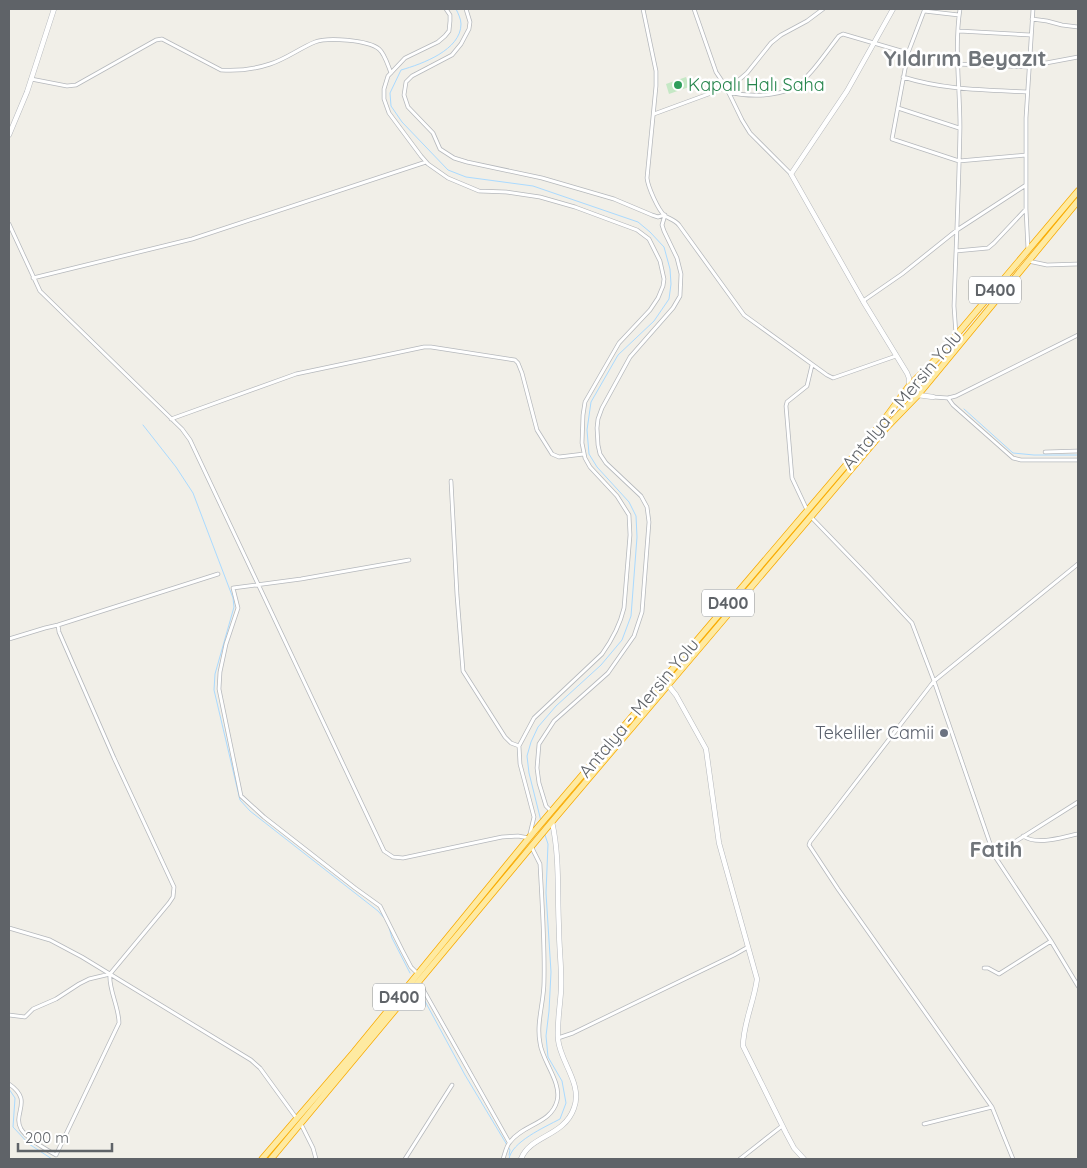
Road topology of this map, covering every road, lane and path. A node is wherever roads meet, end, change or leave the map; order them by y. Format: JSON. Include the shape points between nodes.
{"nodes":[{"id":1,"x":54,"y":9,"type":"edge"},
{"id":2,"x":446,"y":9,"type":"edge"},
{"id":3,"x":466,"y":9,"type":"edge"},
{"id":4,"x":643,"y":9,"type":"edge"},
{"id":5,"x":694,"y":9,"type":"edge"},
{"id":6,"x":823,"y":9,"type":"edge"},
{"id":7,"x":893,"y":9,"type":"edge"},
{"id":8,"x":960,"y":9,"type":"edge"},
{"id":9,"x":1033,"y":9,"type":"edge"},
{"id":10,"x":959,"y":14,"type":"junction"},
{"id":11,"x":1032,"y":19,"type":"junction"},
{"id":12,"x":1078,"y":27,"type":"edge"},
{"id":13,"x":958,"y":32,"type":"junction"},
{"id":14,"x":1031,"y":35,"type":"junction"},
{"id":15,"x":875,"y":43,"type":"junction"},
{"id":16,"x":908,"y":53,"type":"junction"},
{"id":17,"x":1078,"y":57,"type":"edge"},
{"id":18,"x":956,"y":64,"type":"junction"},
{"id":19,"x":1029,"y":65,"type":"junction"},
{"id":20,"x":391,"y":73,"type":"junction"},
{"id":21,"x":904,"y":77,"type":"junction"},
{"id":22,"x":31,"y":79,"type":"junction"},
{"id":23,"x":726,"y":87,"type":"junction"},
{"id":24,"x":960,"y":89,"type":"junction"},
{"id":25,"x":728,"y":92,"type":"junction"},
{"id":26,"x":1027,"y":92,"type":"junction"},
{"id":27,"x":898,"y":108,"type":"junction"},
{"id":28,"x":654,"y":114,"type":"junction"},
{"id":29,"x":960,"y":128,"type":"junction"},
{"id":30,"x":9,"y":135,"type":"edge"},
{"id":31,"x":1026,"y":156,"type":"junction"},
{"id":32,"x":959,"y":161,"type":"junction"},
{"id":33,"x":426,"y":162,"type":"junction"},
{"id":34,"x":791,"y":174,"type":"junction"},
{"id":35,"x":1026,"y":185,"type":"junction"},
{"id":36,"x":1078,"y":192,"type":"edge"},
{"id":37,"x":1078,"y":201,"type":"edge"},
{"id":38,"x":1026,"y":209,"type":"junction"},
{"id":39,"x":665,"y":215,"type":"junction"},
{"id":40,"x":9,"y":224,"type":"edge"},
{"id":41,"x":957,"y":230,"type":"junction"},
{"id":42,"x":956,"y":251,"type":"junction"},
{"id":43,"x":1028,"y":251,"type":"junction"},
{"id":44,"x":1027,"y":261,"type":"junction"},
{"id":45,"x":1078,"y":264,"type":"edge"},
{"id":46,"x":33,"y":278,"type":"junction"},
{"id":47,"x":863,"y":301,"type":"junction"},
{"id":48,"x":956,"y":335,"type":"junction"},
{"id":49,"x":1078,"y":335,"type":"edge"},
{"id":50,"x":896,"y":356,"type":"junction"},
{"id":51,"x":812,"y":365,"type":"junction"},
{"id":52,"x":907,"y":373,"type":"junction"},
{"id":53,"x":916,"y":379,"type":"junction"},
{"id":54,"x":909,"y":386,"type":"junction"},
{"id":55,"x":924,"y":387,"type":"junction"},
{"id":56,"x":918,"y":395,"type":"junction"},
{"id":57,"x":933,"y":397,"type":"junction"},
{"id":58,"x":948,"y":398,"type":"junction"},
{"id":59,"x":171,"y":419,"type":"junction"},
{"id":60,"x":1078,"y":451,"type":"edge"},
{"id":61,"x":1045,"y":452,"type":"dead end"},
{"id":62,"x":584,"y":454,"type":"junction"},
{"id":63,"x":1078,"y":460,"type":"edge"},
{"id":64,"x":451,"y":481,"type":"dead end"},
{"id":65,"x":810,"y":514,"type":"junction"},
{"id":66,"x":409,"y":560,"type":"dead end"},
{"id":67,"x":1078,"y":564,"type":"edge"},
{"id":68,"x":218,"y":574,"type":"dead end"},
{"id":69,"x":259,"y":586,"type":"junction"},
{"id":70,"x":58,"y":625,"type":"junction"},
{"id":71,"x":9,"y":639,"type":"edge"},
{"id":72,"x":934,"y":680,"type":"junction"},
{"id":73,"x":668,"y":685,"type":"junction"},
{"id":74,"x":519,"y":746,"type":"junction"},
{"id":75,"x":1078,"y":802,"type":"edge"},
{"id":76,"x":551,"y":812,"type":"junction"},
{"id":77,"x":551,"y":823,"type":"junction"},
{"id":78,"x":1078,"y":834,"type":"edge"},
{"id":79,"x":531,"y":835,"type":"junction"},
{"id":80,"x":1023,"y":836,"type":"junction"},
{"id":81,"x":531,"y":847,"type":"junction"},
{"id":82,"x":994,"y":855,"type":"junction"},
{"id":83,"x":9,"y":928,"type":"edge"},
{"id":84,"x":1051,"y":941,"type":"junction"},
{"id":85,"x":748,"y":947,"type":"junction"},
{"id":86,"x":984,"y":968,"type":"dead end"},
{"id":87,"x":110,"y":974,"type":"junction"},
{"id":88,"x":418,"y":974,"type":"junction"},
{"id":89,"x":419,"y":982,"type":"junction"},
{"id":90,"x":1078,"y":984,"type":"edge"},
{"id":91,"x":9,"y":1015,"type":"edge"},
{"id":92,"x":558,"y":1038,"type":"junction"},
{"id":93,"x":9,"y":1084,"type":"edge"},
{"id":94,"x":452,"y":1085,"type":"dead end"},
{"id":95,"x":992,"y":1108,"type":"junction"},
{"id":96,"x":299,"y":1122,"type":"junction"},
{"id":97,"x":924,"y":1124,"type":"dead end"},
{"id":98,"x":782,"y":1126,"type":"junction"},
{"id":99,"x":509,"y":1142,"type":"junction"},
{"id":100,"x":262,"y":1159,"type":"edge"},
{"id":101,"x":271,"y":1159,"type":"edge"},
{"id":102,"x":316,"y":1159,"type":"edge"},
{"id":103,"x":405,"y":1159,"type":"edge"},
{"id":104,"x":503,"y":1159,"type":"edge"},
{"id":105,"x":521,"y":1159,"type":"edge"},
{"id":106,"x":740,"y":1159,"type":"edge"},
{"id":107,"x":804,"y":1159,"type":"edge"},
{"id":108,"x":1014,"y":1159,"type":"edge"}],
"edges":[{"from":1,"to":22,"type":"street"},
{"from":2,"to":20,"type":"street","via":[[450,21],[445,36],[405,58]]},
{"from":3,"to":39,"type":"street","via":[[470,22],[461,44],[452,55],[408,78],[404,89],[408,106],[433,133],[440,149],[467,162],[542,178],[614,199],[658,217]]},
{"from":4,"to":28,"type":"street","via":[[656,71]]},
{"from":5,"to":23,"type":"street","via":[[716,72]]},
{"from":6,"to":23,"type":"street","via":[[771,43],[747,74]]},
{"from":7,"to":15,"type":"street"},
{"from":8,"to":10,"type":"street"},
{"from":9,"to":11,"type":"street"},
{"from":10,"to":13,"type":"street"},
{"from":10,"to":16,"type":"street","via":[[924,11]]},
{"from":11,"to":12,"type":"street"},
{"from":11,"to":14,"type":"street"},
{"from":13,"to":14,"type":"street"},
{"from":13,"to":18,"type":"street"},
{"from":14,"to":19,"type":"street"},
{"from":15,"to":16,"type":"street"},
{"from":15,"to":25,"type":"street","via":[[843,34],[806,77],[793,87],[762,95]]},
{"from":15,"to":34,"type":"street"},
{"from":16,"to":21,"type":"street"},
{"from":17,"to":19,"type":"street"},
{"from":18,"to":19,"type":"street"},
{"from":18,"to":24,"type":"street"},
{"from":19,"to":26,"type":"street"},
{"from":20,"to":22,"type":"street","via":[[377,47],[352,41],[317,41],[272,63],[221,70],[162,39],[76,85]]},
{"from":20,"to":33,"type":"street","via":[[384,89],[388,113]]},
{"from":21,"to":24,"type":"street"},
{"from":21,"to":27,"type":"street"},
{"from":22,"to":30,"type":"street"},
{"from":23,"to":25,"type":"street"},
{"from":23,"to":28,"type":"street"},
{"from":24,"to":26,"type":"street"},
{"from":24,"to":29,"type":"street"},
{"from":25,"to":34,"type":"street","via":[[750,133]]},
{"from":26,"to":31,"type":"street"},
{"from":27,"to":29,"type":"street"},
{"from":27,"to":32,"type":"street","via":[[892,139]]},
{"from":28,"to":39,"type":"street","via":[[646,178]]},
{"from":29,"to":32,"type":"street"},
{"from":31,"to":32,"type":"street"},
{"from":31,"to":35,"type":"street"},
{"from":32,"to":41,"type":"street"},
{"from":33,"to":46,"type":"street","via":[[192,239]]},
{"from":33,"to":62,"type":"street","via":[[448,178],[479,191],[540,197],[615,220],[637,230],[655,248],[664,279],[662,290],[650,310],[619,343],[585,402]]},
{"from":34,"to":47,"type":"street"},
{"from":35,"to":38,"type":"street"},
{"from":35,"to":41,"type":"street"},
{"from":36,"to":43,"type":"highway","name":"Antalya - Mersin Yolu","number":"D400"},
{"from":37,"to":44,"type":"highway","name":"Antalya - Mersin Yolu","number":"D400"},
{"from":38,"to":42,"type":"street","via":[[988,248]]},
{"from":38,"to":43,"type":"street"},
{"from":39,"to":51,"type":"street","via":[[679,225],[744,315]]},
{"from":39,"to":76,"type":"street","via":[[662,225],[681,274],[680,296],[630,357],[602,408],[597,428],[600,454],[641,496],[646,507],[649,522],[642,612],[634,636],[613,666],[554,721],[539,744],[539,783]]},
{"from":40,"to":46,"type":"street"},
{"from":41,"to":42,"type":"street"},
{"from":41,"to":47,"type":"street"},
{"from":42,"to":48,"type":"street"},
{"from":43,"to":48,"type":"highway","name":"Antalya - Mersin Yolu","number":"D400"},
{"from":44,"to":45,"type":"street","via":[[1047,266]]},
{"from":44,"to":55,"type":"highway","name":"Antalya - Mersin Yolu","number":"D400"},
{"from":46,"to":59,"type":"street","via":[[58,310]]},
{"from":47,"to":50,"type":"street"},
{"from":48,"to":53,"type":"highway","name":"Antalya - Mersin Yolu","number":"D400"},
{"from":49,"to":58,"type":"street","via":[[963,394]]},
{"from":50,"to":51,"type":"street","via":[[833,378]]},
{"from":50,"to":52,"type":"street"},
{"from":51,"to":65,"type":"street","via":[[806,386],[786,406],[792,478]]},
{"from":52,"to":53,"type":"street"},
{"from":52,"to":54,"type":"street"},
{"from":53,"to":54,"type":"highway","name":"Antalya - Mersin Yolu","number":"D400"},
{"from":53,"to":55,"type":"highway","via":[[922,381]]},
{"from":54,"to":56,"type":"highway"},
{"from":54,"to":65,"type":"highway","name":"Antalya - Mersin Yolu","number":"D400"},
{"from":55,"to":56,"type":"highway","name":"Antalya - Mersin Yolu","number":"D400"},
{"from":55,"to":57,"type":"street"},
{"from":56,"to":57,"type":"street"},
{"from":56,"to":65,"type":"highway","name":"Antalya - Mersin Yolu","number":"D400"},
{"from":57,"to":58,"type":"street"},
{"from":58,"to":63,"type":"street","via":[[1013,458]]},
{"from":59,"to":62,"type":"street","via":[[296,374],[424,346],[515,360],[522,373],[536,430],[552,454],[559,457]]},
{"from":59,"to":69,"type":"street","via":[[195,448]]},
{"from":60,"to":61,"type":"street"},
{"from":62,"to":74,"type":"street","via":[[590,467],[617,496],[629,515],[622,620],[602,654],[534,718]]},
{"from":64,"to":74,"type":"street","via":[[463,671],[505,737]]},
{"from":65,"to":72,"type":"street","via":[[908,618]]},
{"from":65,"to":73,"type":"highway","name":"Antalya - Mersin Yolu","number":"D400"},
{"from":65,"to":76,"type":"highway","name":"Antalya - Mersin Yolu","number":"D400"},
{"from":66,"to":69,"type":"street"},
{"from":67,"to":72,"type":"street"},
{"from":68,"to":70,"type":"street"},
{"from":69,"to":79,"type":"street","via":[[384,851],[403,858]]},
{"from":69,"to":88,"type":"street","via":[[233,588],[238,608],[220,672],[220,697],[241,796],[380,906]]},
{"from":70,"to":71,"type":"street"},
{"from":70,"to":87,"type":"street","via":[[114,758],[174,887],[169,903]]},
{"from":72,"to":82,"type":"street"},
{"from":72,"to":95,"type":"street","via":[[810,845]]},
{"from":73,"to":77,"type":"highway","name":"Antalya - Mersin Yolu","number":"D400"},
{"from":73,"to":85,"type":"street","via":[[706,749],[719,843]]},
{"from":74,"to":79,"type":"street","via":[[520,764],[534,817]]},
{"from":75,"to":80,"type":"street"},
{"from":76,"to":79,"type":"highway","name":"Antalya - Mersin Yolu","number":"D400"},
{"from":77,"to":81,"type":"highway","name":"Antalya - Mersin Yolu","number":"D400"},
{"from":77,"to":92,"type":"street","via":[[559,884],[561,990]]},
{"from":78,"to":80,"type":"street","via":[[1038,841]]},
{"from":79,"to":88,"type":"highway","name":"Antalya - Mersin Yolu","number":"D400"},
{"from":80,"to":82,"type":"street"},
{"from":81,"to":89,"type":"highway","name":"Antalya - Mersin Yolu","number":"D400"},
{"from":81,"to":99,"type":"street","via":[[540,864],[544,983],[539,1042],[558,1096],[551,1115]]},
{"from":82,"to":84,"type":"street"},
{"from":83,"to":87,"type":"street","via":[[50,940]]},
{"from":84,"to":86,"type":"street","via":[[999,974]]},
{"from":84,"to":90,"type":"street"},
{"from":85,"to":92,"type":"street"},
{"from":85,"to":98,"type":"street","via":[[757,979],[743,1046]]},
{"from":87,"to":91,"type":"street","via":[[79,984],[56,1000],[33,1009],[25,1017]]},
{"from":87,"to":93,"type":"street","via":[[119,1023],[56,1155],[21,1129],[21,1098]]},
{"from":87,"to":96,"type":"street","via":[[251,1060]]},
{"from":88,"to":96,"type":"highway","name":"Antalya - Mersin Yolu","number":"D400"},
{"from":89,"to":96,"type":"highway","name":"Antalya - Mersin Yolu","number":"D400"},
{"from":89,"to":99,"type":"street"},
{"from":92,"to":105,"type":"street","via":[[562,1056],[572,1074],[575,1107],[568,1121],[527,1148]]},
{"from":94,"to":103,"type":"street"},
{"from":95,"to":97,"type":"street"},
{"from":95,"to":108,"type":"street"},
{"from":96,"to":100,"type":"highway","name":"Antalya - Mersin Yolu","number":"D400"},
{"from":96,"to":101,"type":"highway","name":"Antalya - Mersin Yolu","number":"D400"},
{"from":96,"to":102,"type":"street"},
{"from":98,"to":106,"type":"street"},
{"from":98,"to":107,"type":"street"},
{"from":99,"to":104,"type":"street"}]}
